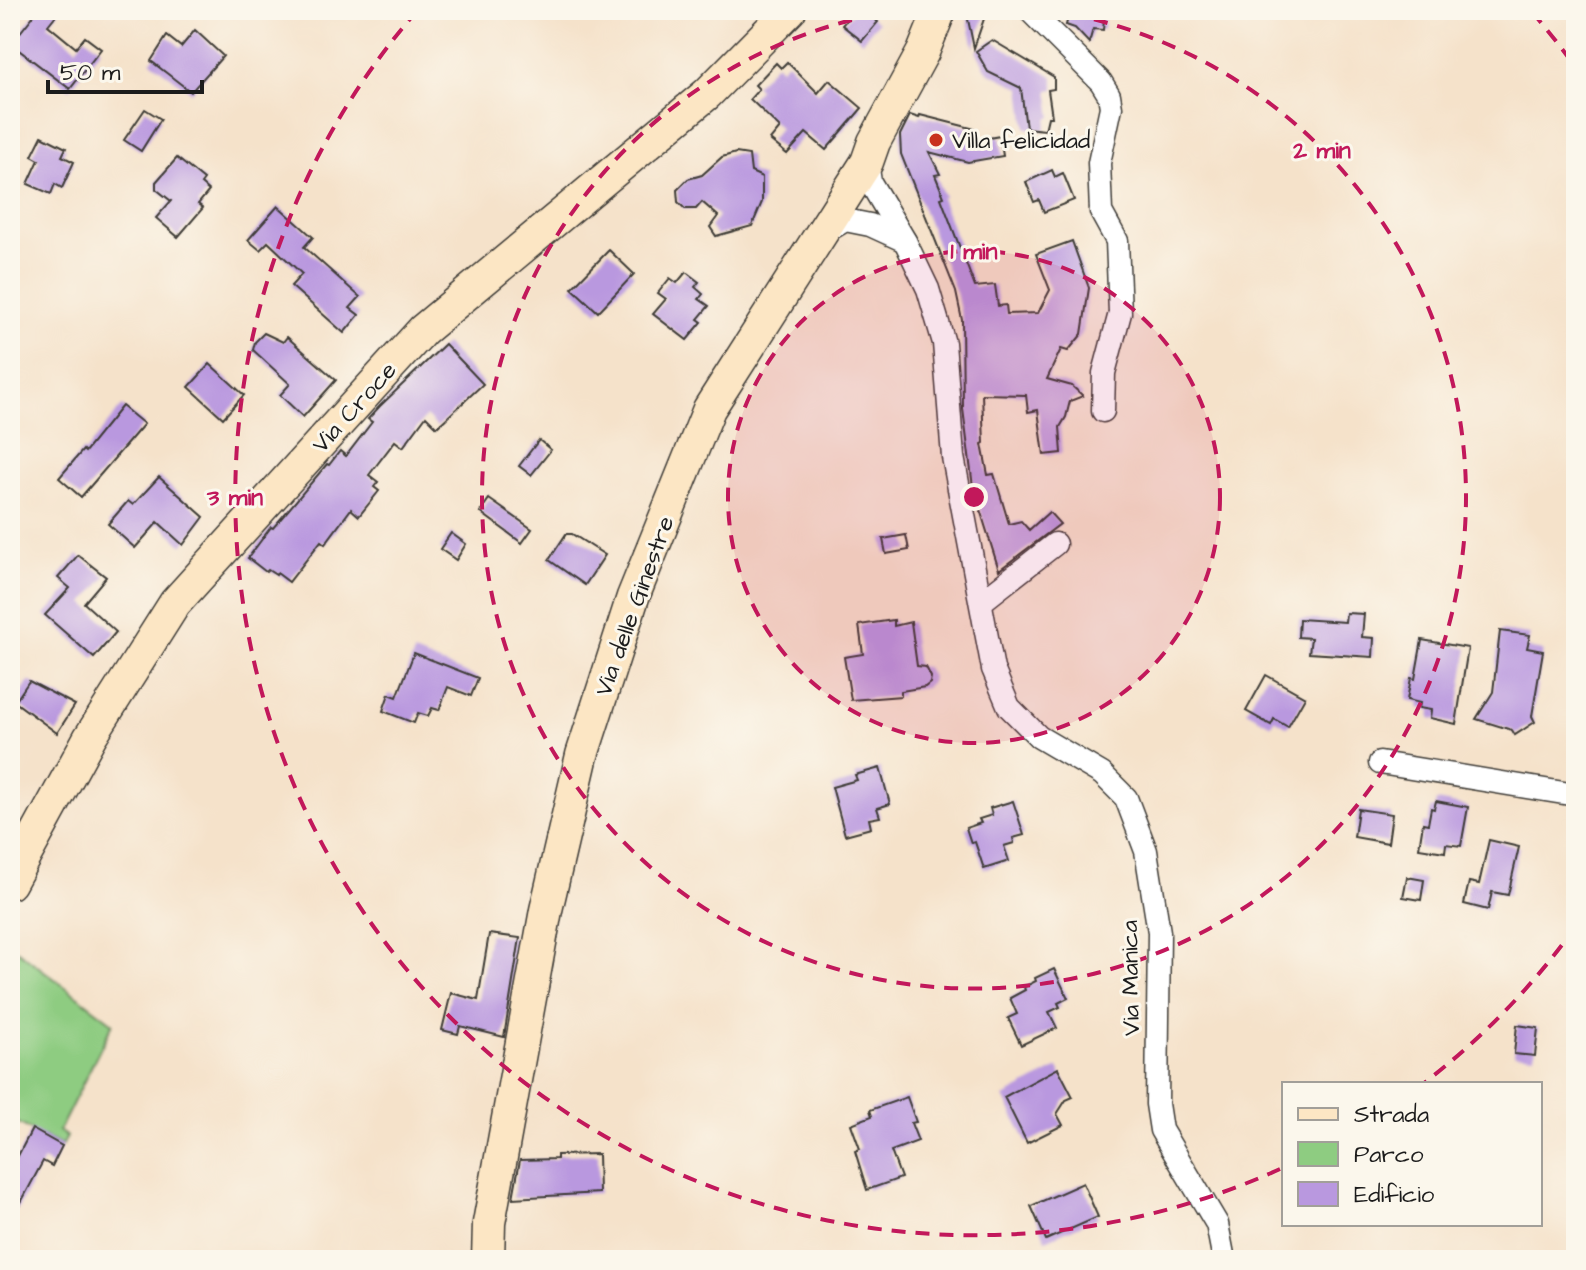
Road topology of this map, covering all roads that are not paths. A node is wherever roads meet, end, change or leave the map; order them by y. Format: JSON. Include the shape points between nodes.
{"nodes":[{"id":1,"x":790,"y":10,"type":"edge"},
{"id":2,"x":940,"y":10,"type":"edge"},
{"id":3,"x":1029,"y":10,"type":"edge"},
{"id":4,"x":867,"y":162,"type":"junction"},
{"id":5,"x":817,"y":236,"type":"junction"},
{"id":6,"x":905,"y":241,"type":"junction"},
{"id":7,"x":1103,"y":411,"type":"dead end"},
{"id":8,"x":1055,"y":544,"type":"dead end"},
{"id":9,"x":981,"y":602,"type":"junction"},
{"id":10,"x":1380,"y":763,"type":"dead end"},
{"id":11,"x":1576,"y":795,"type":"edge"},
{"id":12,"x":10,"y":883,"type":"edge"},
{"id":13,"x":488,"y":1260,"type":"edge"},
{"id":14,"x":1224,"y":1260,"type":"edge"}],
"edges":[{"from":1,"to":12,"type":"street","name":"Via Croce","via":[[707,94],[423,330],[175,603],[90,737]]},
{"from":2,"to":4,"type":"street","name":"Via delle Ginestre"},
{"from":3,"to":7,"type":"street","via":[[1109,95],[1099,163],[1101,212],[1117,241],[1120,313],[1104,373]]},
{"from":4,"to":5,"type":"street","name":"Via delle Ginestre"},
{"from":4,"to":6,"type":"street","name":"Via Manica","via":[[870,182]]},
{"from":5,"to":6,"type":"street","via":[[845,220]]},
{"from":5,"to":13,"type":"street","name":"Via delle Ginestre","via":[[709,409],[633,597],[605,683],[582,755],[546,910],[489,1223]]},
{"from":6,"to":9,"type":"street","name":"Via Manica","via":[[928,289],[944,343],[953,457]]},
{"from":8,"to":9,"type":"street"},
{"from":9,"to":14,"type":"street","name":"Via Manica","via":[[993,669],[1009,707],[1039,737],[1102,774],[1126,798],[1146,851],[1159,932],[1161,1130],[1217,1224]]},
{"from":10,"to":11,"type":"street"}]}
